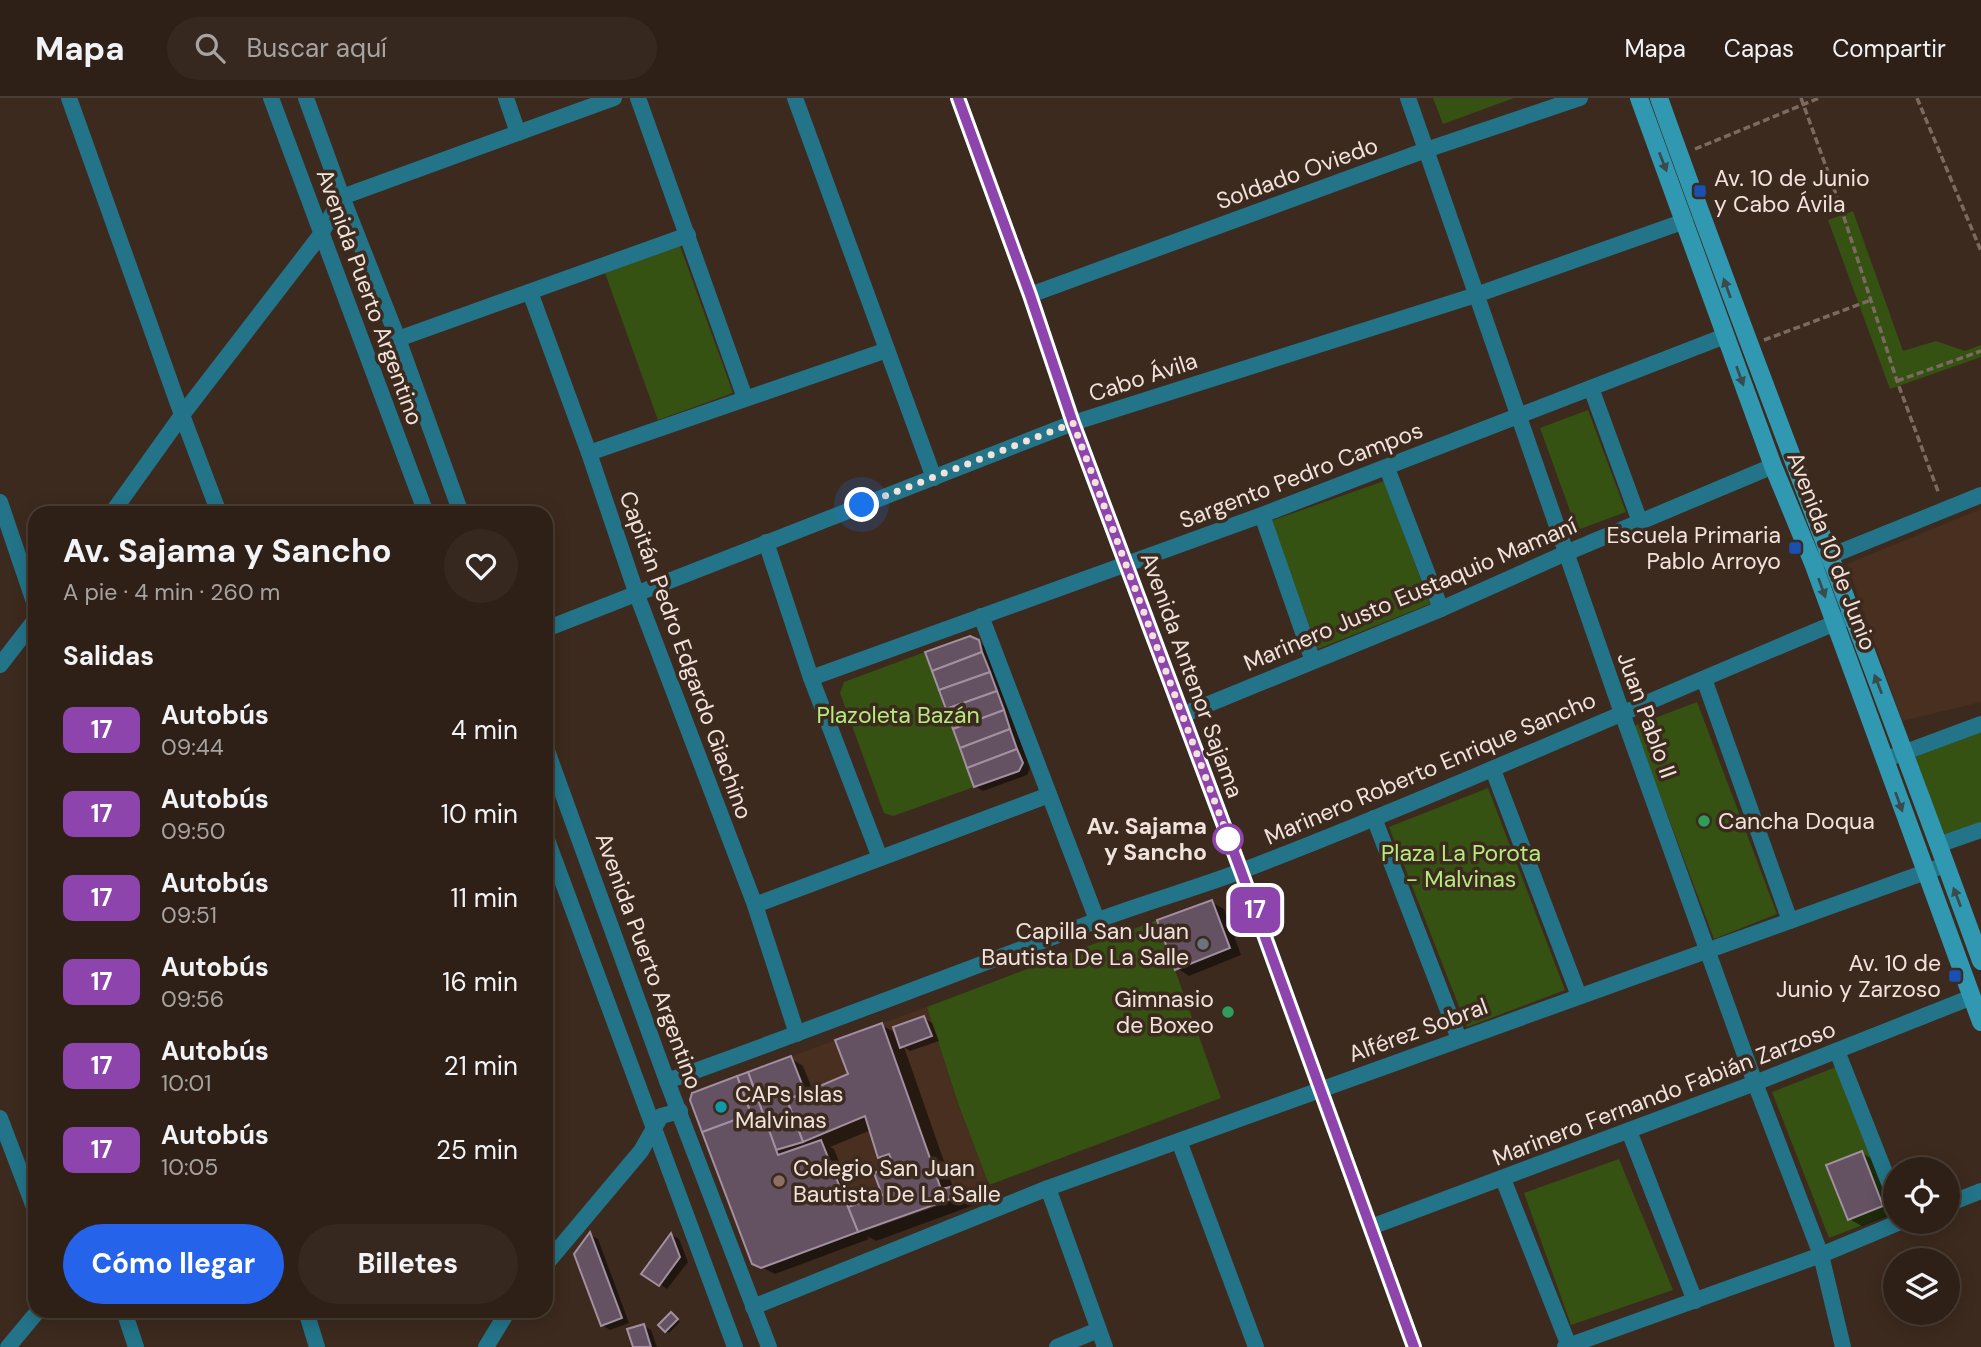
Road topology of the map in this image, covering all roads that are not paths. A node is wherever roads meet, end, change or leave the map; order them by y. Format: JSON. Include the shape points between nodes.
{"nodes":[{"id":1,"x":69,"y":98,"type":"edge"},
{"id":2,"x":271,"y":98,"type":"edge"},
{"id":3,"x":306,"y":98,"type":"edge"},
{"id":4,"x":506,"y":98,"type":"edge"},
{"id":5,"x":614,"y":98,"type":"edge"},
{"id":6,"x":638,"y":98,"type":"edge"},
{"id":7,"x":795,"y":98,"type":"edge"},
{"id":8,"x":958,"y":98,"type":"edge"},
{"id":9,"x":1408,"y":98,"type":"edge"},
{"id":10,"x":1580,"y":98,"type":"edge"},
{"id":11,"x":1639,"y":98,"type":"edge"},
{"id":12,"x":1659,"y":98,"type":"edge"},
{"id":13,"x":518,"y":133,"type":"junction"},
{"id":14,"x":1426,"y":150,"type":"junction"},
{"id":15,"x":342,"y":198,"type":"junction"},
{"id":16,"x":1685,"y":220,"type":"junction"},
{"id":17,"x":321,"y":232,"type":"junction"},
{"id":18,"x":688,"y":235,"type":"junction"},
{"id":19,"x":530,"y":292,"type":"junction"},
{"id":20,"x":1030,"y":295,"type":"junction"},
{"id":21,"x":1476,"y":295,"type":"junction"},
{"id":22,"x":1725,"y":336,"type":"junction"},
{"id":23,"x":398,"y":339,"type":"junction"},
{"id":24,"x":887,"y":350,"type":"junction"},
{"id":25,"x":1591,"y":388,"type":"junction"},
{"id":26,"x":745,"y":398,"type":"junction"},
{"id":27,"x":182,"y":415,"type":"junction"},
{"id":28,"x":1519,"y":416,"type":"junction"},
{"id":29,"x":1073,"y":423,"type":"junction"},
{"id":30,"x":589,"y":453,"type":"junction"},
{"id":31,"x":1773,"y":466,"type":"junction"},
{"id":32,"x":1387,"y":468,"type":"junction"},
{"id":33,"x":934,"y":478,"type":"junction"},
{"id":34,"x":1981,"y":495,"type":"edge"},
{"id":35,"x":0,"y":502,"type":"edge"},
{"id":36,"x":117,"y":506,"type":"edge"},
{"id":37,"x":216,"y":506,"type":"edge"},
{"id":38,"x":423,"y":506,"type":"edge"},
{"id":39,"x":458,"y":506,"type":"edge"},
{"id":40,"x":1262,"y":515,"type":"junction"},
{"id":41,"x":1640,"y":522,"type":"junction"},
{"id":42,"x":766,"y":542,"type":"junction"},
{"id":43,"x":1566,"y":553,"type":"junction"},
{"id":44,"x":1830,"y":556,"type":"junction"},
{"id":45,"x":1813,"y":563,"type":"junction"},
{"id":46,"x":1126,"y":564,"type":"junction"},
{"id":47,"x":28,"y":584,"type":"edge"},
{"id":48,"x":637,"y":595,"type":"junction"},
{"id":49,"x":1441,"y":609,"type":"junction"},
{"id":50,"x":981,"y":616,"type":"junction"},
{"id":51,"x":1852,"y":616,"type":"junction"},
{"id":52,"x":1835,"y":623,"type":"junction"},
{"id":53,"x":553,"y":626,"type":"edge"},
{"id":54,"x":28,"y":629,"type":"edge"},
{"id":55,"x":1312,"y":661,"type":"junction"},
{"id":56,"x":0,"y":665,"type":"edge"},
{"id":57,"x":811,"y":678,"type":"junction"},
{"id":58,"x":1704,"y":679,"type":"junction"},
{"id":59,"x":1622,"y":713,"type":"junction"},
{"id":60,"x":1182,"y":715,"type":"junction"},
{"id":61,"x":1981,"y":724,"type":"edge"},
{"id":62,"x":1904,"y":753,"type":"junction"},
{"id":63,"x":1884,"y":760,"type":"junction"},
{"id":64,"x":553,"y":767,"type":"edge"},
{"id":65,"x":1493,"y":770,"type":"junction"},
{"id":66,"x":1049,"y":795,"type":"junction"},
{"id":67,"x":1374,"y":818,"type":"junction"},
{"id":68,"x":1981,"y":830,"type":"edge"},
{"id":69,"x":1938,"y":845,"type":"junction"},
{"id":70,"x":553,"y":856,"type":"edge"},
{"id":71,"x":880,"y":858,"type":"junction"},
{"id":72,"x":1945,"y":865,"type":"junction"},
{"id":73,"x":1241,"y":871,"type":"junction"},
{"id":74,"x":1925,"y":872,"type":"junction"},
{"id":75,"x":755,"y":905,"type":"junction"},
{"id":76,"x":1097,"y":920,"type":"junction"},
{"id":77,"x":1790,"y":921,"type":"junction"},
{"id":78,"x":1709,"y":949,"type":"junction"},
{"id":79,"x":1981,"y":958,"type":"edge"},
{"id":80,"x":1579,"y":996,"type":"junction"},
{"id":81,"x":1972,"y":997,"type":"junction"},
{"id":82,"x":1981,"y":1022,"type":"edge"},
{"id":83,"x":797,"y":1034,"type":"junction"},
{"id":84,"x":1459,"y":1039,"type":"junction"},
{"id":85,"x":1837,"y":1051,"type":"junction"},
{"id":86,"x":667,"y":1081,"type":"junction"},
{"id":87,"x":1755,"y":1083,"type":"junction"},
{"id":88,"x":1320,"y":1090,"type":"junction"},
{"id":89,"x":680,"y":1111,"type":"junction"},
{"id":90,"x":0,"y":1118,"type":"edge"},
{"id":91,"x":654,"y":1129,"type":"junction"},
{"id":92,"x":1629,"y":1131,"type":"junction"},
{"id":93,"x":1179,"y":1141,"type":"junction"},
{"id":94,"x":1883,"y":1168,"type":"edge"},
{"id":95,"x":1503,"y":1179,"type":"junction"},
{"id":96,"x":1048,"y":1188,"type":"junction"},
{"id":97,"x":1981,"y":1191,"type":"edge"},
{"id":98,"x":28,"y":1192,"type":"edge"},
{"id":99,"x":1960,"y":1199,"type":"edge"},
{"id":100,"x":1371,"y":1227,"type":"junction"},
{"id":101,"x":1883,"y":1229,"type":"edge"},
{"id":102,"x":1821,"y":1255,"type":"junction"},
{"id":103,"x":553,"y":1256,"type":"edge"},
{"id":104,"x":1695,"y":1301,"type":"junction"},
{"id":105,"x":753,"y":1307,"type":"junction"},
{"id":106,"x":32,"y":1318,"type":"edge"},
{"id":107,"x":126,"y":1318,"type":"edge"},
{"id":108,"x":308,"y":1318,"type":"edge"},
{"id":109,"x":504,"y":1318,"type":"edge"},
{"id":110,"x":1098,"y":1330,"type":"junction"},
{"id":111,"x":1567,"y":1346,"type":"edge"},
{"id":112,"x":8,"y":1347,"type":"edge"},
{"id":113,"x":136,"y":1347,"type":"edge"},
{"id":114,"x":317,"y":1347,"type":"edge"},
{"id":115,"x":486,"y":1347,"type":"edge"},
{"id":116,"x":735,"y":1347,"type":"edge"},
{"id":117,"x":769,"y":1347,"type":"edge"},
{"id":118,"x":1057,"y":1347,"type":"edge"},
{"id":119,"x":1105,"y":1347,"type":"edge"},
{"id":120,"x":1256,"y":1347,"type":"edge"},
{"id":121,"x":1414,"y":1347,"type":"edge"},
{"id":122,"x":1843,"y":1347,"type":"edge"}],
"edges":[{"from":1,"to":27,"type":"street"},
{"from":2,"to":17,"type":"street","name":"Avenida Puerto Argentino"},
{"from":3,"to":15,"type":"street","name":"Avenida Puerto Argentino"},
{"from":4,"to":13,"type":"street"},
{"from":5,"to":13,"type":"street"},
{"from":6,"to":18,"type":"street"},
{"from":7,"to":24,"type":"street"},
{"from":8,"to":20,"type":"street","name":"Avenida Antenor Sajama"},
{"from":9,"to":14,"type":"street","name":"Juan Pablo II"},
{"from":10,"to":14,"type":"street","name":"Soldado Oviedo"},
{"from":11,"to":16,"type":"street","name":"Avenida 10 de Junio","one_way":true},
{"from":44,"to":12,"type":"street","name":"Avenida 10 de Junio","one_way":true},
{"from":13,"to":15,"type":"street"},
{"from":14,"to":20,"type":"street","name":"Soldado Oviedo"},
{"from":14,"to":21,"type":"street","name":"Juan Pablo II"},
{"from":15,"to":17,"type":"street"},
{"from":15,"to":23,"type":"street","name":"Avenida Puerto Argentino"},
{"from":16,"to":21,"type":"street","name":"Cabo Ávila"},
{"from":16,"to":22,"type":"street","name":"Avenida 10 de Junio"},
{"from":17,"to":27,"type":"street"},
{"from":17,"to":38,"type":"street","name":"Avenida Puerto Argentino"},
{"from":18,"to":19,"type":"street"},
{"from":18,"to":26,"type":"street"},
{"from":19,"to":23,"type":"street"},
{"from":19,"to":30,"type":"street","name":"Capitán Pedro Edgardo Giachino"},
{"from":20,"to":29,"type":"street","name":"Avenida Antenor Sajama"},
{"from":21,"to":28,"type":"street","name":"Juan Pablo II"},
{"from":21,"to":29,"type":"street","name":"Cabo Ávila"},
{"from":22,"to":25,"type":"street","name":"Sargento Pedro Campos"},
{"from":22,"to":31,"type":"street","name":"Avenida 10 de Junio","one_way":true},
{"from":23,"to":39,"type":"street","name":"Avenida Puerto Argentino"},
{"from":24,"to":26,"type":"street"},
{"from":24,"to":33,"type":"street"},
{"from":25,"to":28,"type":"street","name":"Sargento Pedro Campos"},
{"from":25,"to":41,"type":"street"},
{"from":26,"to":30,"type":"street"},
{"from":27,"to":36,"type":"street"},
{"from":27,"to":37,"type":"street"},
{"from":28,"to":32,"type":"street","name":"Sargento Pedro Campos"},
{"from":28,"to":43,"type":"street","name":"Juan Pablo II"},
{"from":29,"to":33,"type":"street","name":"Cabo Ávila"},
{"from":29,"to":46,"type":"street","name":"Avenida Antenor Sajama"},
{"from":30,"to":48,"type":"street","name":"Capitán Pedro Edgardo Giachino"},
{"from":31,"to":41,"type":"street","name":"Marinero Justo Eustaquio Mamaní"},
{"from":31,"to":45,"type":"street","name":"Avenida 10 de Junio"},
{"from":32,"to":40,"type":"street","name":"Sargento Pedro Campos"},
{"from":32,"to":49,"type":"street"},
{"from":33,"to":42,"type":"street","name":"Cabo Ávila"},
{"from":34,"to":44,"type":"street"},
{"from":35,"to":47,"type":"street"},
{"from":40,"to":46,"type":"street","name":"Sargento Pedro Campos"},
{"from":40,"to":55,"type":"street"},
{"from":41,"to":43,"type":"street","name":"Marinero Justo Eustaquio Mamaní"},
{"from":42,"to":48,"type":"street","name":"Cabo Ávila"},
{"from":42,"to":57,"type":"street"},
{"from":43,"to":49,"type":"street","name":"Marinero Justo Eustaquio Mamaní"},
{"from":43,"to":59,"type":"street","name":"Juan Pablo II"},
{"from":44,"to":45,"type":"street"},
{"from":44,"to":51,"type":"street","name":"Avenida 10 de Junio"},
{"from":45,"to":52,"type":"street","name":"Avenida 10 de Junio","one_way":true},
{"from":46,"to":50,"type":"street","name":"Sargento Pedro Campos"},
{"from":46,"to":60,"type":"street","name":"Avenida Antenor Sajama"},
{"from":48,"to":53,"type":"street","name":"Cabo Ávila"},
{"from":48,"to":75,"type":"street","name":"Capitán Pedro Edgardo Giachino"},
{"from":49,"to":55,"type":"street","name":"Marinero Justo Eustaquio Mamaní"},
{"from":50,"to":57,"type":"street","name":"Sargento Pedro Campos"},
{"from":50,"to":66,"type":"street"},
{"from":51,"to":52,"type":"street","name":"Marinero Roberto Enrique Sancho"},
{"from":62,"to":51,"type":"street","name":"Avenida 10 de Junio","one_way":true},
{"from":52,"to":58,"type":"street","name":"Marinero Roberto Enrique Sancho"},
{"from":52,"to":63,"type":"street","name":"Avenida 10 de Junio"},
{"from":54,"to":56,"type":"street"},
{"from":55,"to":60,"type":"street","name":"Marinero Justo Eustaquio Mamaní"},
{"from":57,"to":71,"type":"street"},
{"from":58,"to":59,"type":"street","name":"Marinero Roberto Enrique Sancho"},
{"from":58,"to":77,"type":"street"},
{"from":59,"to":65,"type":"street","name":"Marinero Roberto Enrique Sancho"},
{"from":59,"to":78,"type":"street","name":"Juan Pablo II"},
{"from":60,"to":73,"type":"street","name":"Avenida Antenor Sajama"},
{"from":61,"to":62,"type":"street"},
{"from":62,"to":63,"type":"street"},
{"from":62,"to":69,"type":"street","name":"Avenida 10 de Junio"},
{"from":63,"to":74,"type":"street","name":"Avenida 10 de Junio","one_way":true},
{"from":64,"to":86,"type":"street","name":"Avenida Puerto Argentino"},
{"from":65,"to":67,"type":"street","name":"Marinero Roberto Enrique Sancho"},
{"from":65,"to":80,"type":"street"},
{"from":66,"to":71,"type":"street"},
{"from":66,"to":76,"type":"street"},
{"from":67,"to":73,"type":"street","name":"Marinero Roberto Enrique Sancho"},
{"from":67,"to":84,"type":"street"},
{"from":68,"to":69,"type":"street"},
{"from":69,"to":72,"type":"street","name":"Avenida 10 de Junio"},
{"from":70,"to":91,"type":"street"},
{"from":71,"to":75,"type":"street"},
{"from":72,"to":74,"type":"street","name":"Alférez Sobral"},
{"from":79,"to":72,"type":"street","name":"Avenida 10 de Junio","one_way":true},
{"from":73,"to":76,"type":"street","name":"Marinero Roberto Enrique Sancho"},
{"from":73,"to":88,"type":"street","name":"Avenida Antenor Sajama"},
{"from":74,"to":77,"type":"street","name":"Alférez Sobral"},
{"from":74,"to":81,"type":"street","name":"Avenida 10 de Junio"},
{"from":75,"to":83,"type":"street","name":"Capitán Pedro Edgardo Giachino"},
{"from":76,"to":83,"type":"street","name":"Marinero Roberto Enrique Sancho"},
{"from":77,"to":78,"type":"street","name":"Alférez Sobral"},
{"from":78,"to":80,"type":"street","name":"Alférez Sobral"},
{"from":78,"to":87,"type":"street","name":"Juan Pablo II"},
{"from":80,"to":84,"type":"street","name":"Alférez Sobral"},
{"from":81,"to":82,"type":"street","name":"Avenida 10 de Junio"},
{"from":81,"to":85,"type":"street","name":"Marinero Fernando Fabián Zarzoso"},
{"from":83,"to":86,"type":"street","name":"Marinero Roberto Enrique Sancho"},
{"from":84,"to":88,"type":"street","name":"Alférez Sobral"},
{"from":85,"to":87,"type":"street","name":"Marinero Fernando Fabián Zarzoso"},
{"from":85,"to":94,"type":"street"},
{"from":86,"to":89,"type":"street","name":"Avenida Puerto Argentino"},
{"from":87,"to":92,"type":"street","name":"Marinero Fernando Fabián Zarzoso"},
{"from":87,"to":102,"type":"street","name":"Juan Pablo II"},
{"from":88,"to":93,"type":"street","name":"Alférez Sobral"},
{"from":88,"to":100,"type":"street","name":"Avenida Antenor Sajama"},
{"from":89,"to":91,"type":"street","via":[[661,1116]]},
{"from":89,"to":105,"type":"street","name":"Avenida Puerto Argentino"},
{"from":90,"to":98,"type":"street"},
{"from":91,"to":103,"type":"street","via":[[641,1151]]},
{"from":91,"to":116,"type":"street"},
{"from":92,"to":95,"type":"street","name":"Marinero Fernando Fabián Zarzoso"},
{"from":92,"to":104,"type":"street"},
{"from":93,"to":96,"type":"street","name":"Alférez Sobral"},
{"from":93,"to":120,"type":"street"},
{"from":95,"to":100,"type":"street","name":"Marinero Fernando Fabián Zarzoso"},
{"from":95,"to":111,"type":"street"},
{"from":96,"to":105,"type":"street","name":"Alférez Sobral"},
{"from":96,"to":110,"type":"street"},
{"from":97,"to":99,"type":"street"},
{"from":100,"to":121,"type":"street","name":"Avenida Antenor Sajama"},
{"from":101,"to":102,"type":"street"},
{"from":102,"to":104,"type":"street"},
{"from":102,"to":122,"type":"street","name":"Juan Pablo II"},
{"from":104,"to":111,"type":"street"},
{"from":105,"to":117,"type":"street","name":"Avenida Puerto Argentino"},
{"from":106,"to":112,"type":"street"},
{"from":107,"to":113,"type":"street"},
{"from":108,"to":114,"type":"street"},
{"from":109,"to":115,"type":"street"},
{"from":110,"to":118,"type":"street"},
{"from":110,"to":119,"type":"street"}]}
